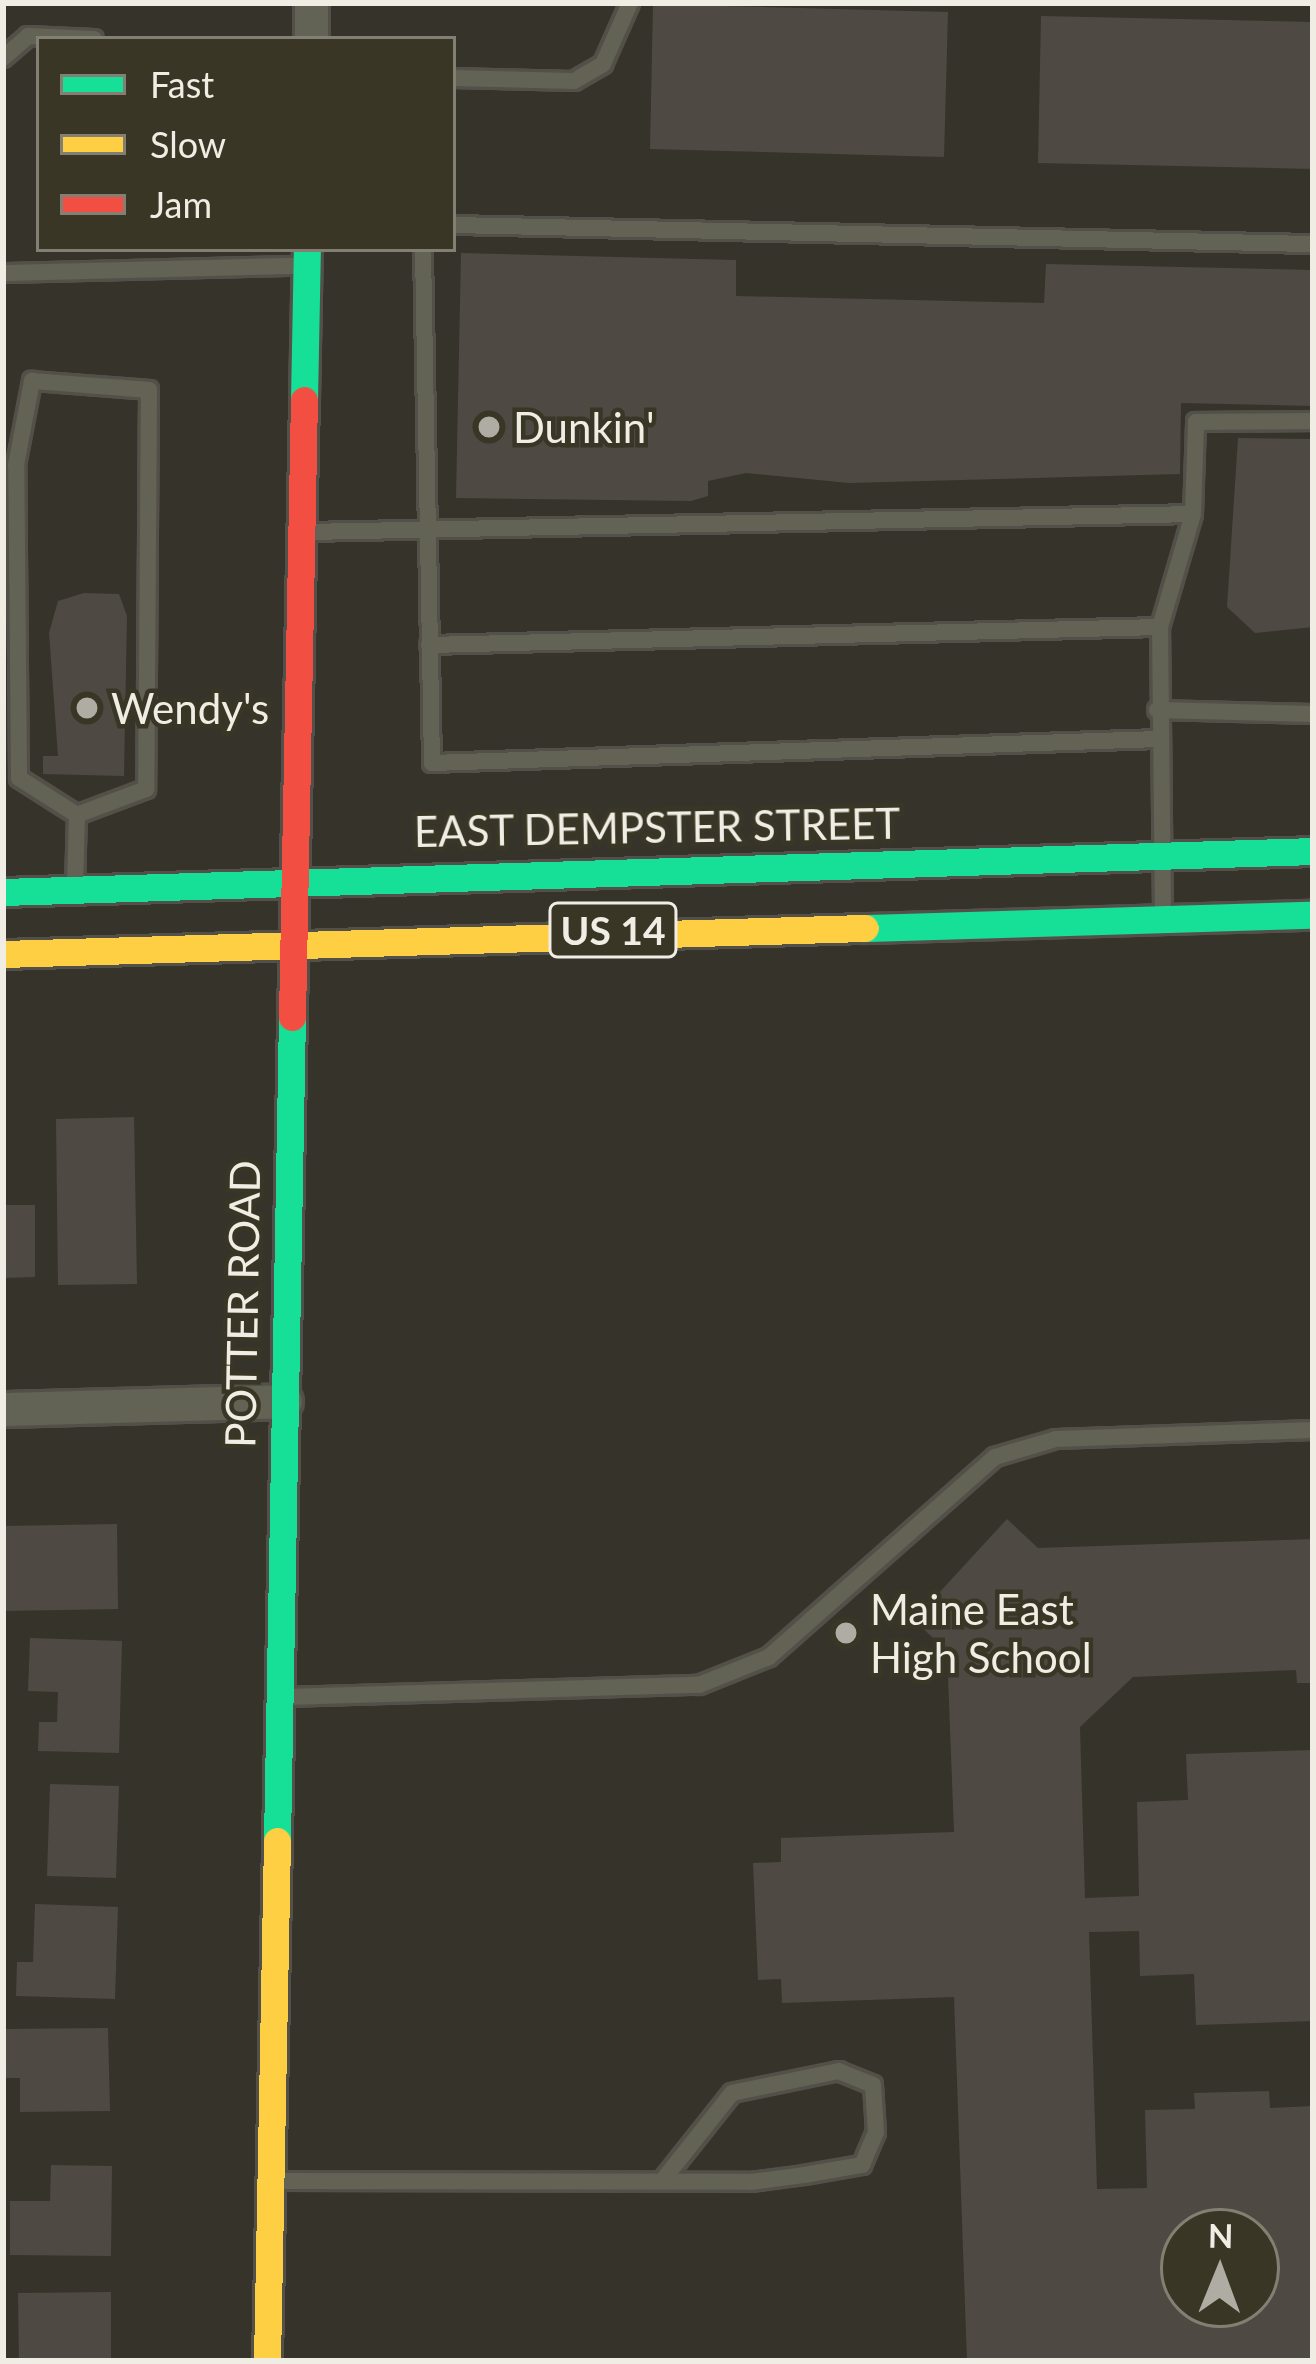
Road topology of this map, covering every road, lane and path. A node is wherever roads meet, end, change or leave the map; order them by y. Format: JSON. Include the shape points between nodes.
{"nodes":[{"id":1,"x":311,"y":3,"type":"edge"},
{"id":2,"x":630,"y":3,"type":"edge"},
{"id":3,"x":36,"y":36,"type":"edge"},
{"id":4,"x":311,"y":36,"type":"edge"},
{"id":5,"x":3,"y":58,"type":"edge"},
{"id":6,"x":456,"y":78,"type":"edge"},
{"id":7,"x":456,"y":225,"type":"edge"},
{"id":8,"x":1313,"y":244,"type":"edge"},
{"id":9,"x":129,"y":252,"type":"edge"},
{"id":10,"x":423,"y":252,"type":"edge"},
{"id":11,"x":307,"y":257,"type":"edge"},
{"id":12,"x":130,"y":270,"type":"junction"},
{"id":13,"x":3,"y":273,"type":"edge"},
{"id":14,"x":1313,"y":422,"type":"edge"},
{"id":15,"x":1193,"y":514,"type":"junction"},
{"id":16,"x":427,"y":530,"type":"junction"},
{"id":17,"x":303,"y":532,"type":"junction"},
{"id":18,"x":1160,"y":627,"type":"junction"},
{"id":19,"x":429,"y":644,"type":"junction"},
{"id":20,"x":1157,"y":710,"type":"junction"},
{"id":21,"x":1313,"y":714,"type":"edge"},
{"id":22,"x":1158,"y":739,"type":"junction"},
{"id":23,"x":77,"y":815,"type":"junction"},
{"id":24,"x":1313,"y":851,"type":"edge"},
{"id":25,"x":1162,"y":856,"type":"junction"},
{"id":26,"x":294,"y":877,"type":"junction"},
{"id":27,"x":75,"y":889,"type":"junction"},
{"id":28,"x":3,"y":892,"type":"edge"},
{"id":29,"x":1313,"y":915,"type":"edge"},
{"id":30,"x":1163,"y":918,"type":"junction"},
{"id":31,"x":293,"y":939,"type":"junction"},
{"id":32,"x":3,"y":955,"type":"edge"},
{"id":33,"x":285,"y":1401,"type":"junction"},
{"id":34,"x":3,"y":1409,"type":"edge"},
{"id":35,"x":1313,"y":1430,"type":"edge"},
{"id":36,"x":280,"y":1697,"type":"junction"},
{"id":37,"x":271,"y":2181,"type":"junction"},
{"id":38,"x":662,"y":2181,"type":"junction"},
{"id":39,"x":267,"y":2361,"type":"edge"}],
"edges":[{"from":1,"to":4,"type":"street"},
{"from":2,"to":6,"type":"lane","via":[[603,64],[574,81]]},
{"from":3,"to":5,"type":"lane"},
{"from":7,"to":8,"type":"lane"},
{"from":9,"to":12,"type":"lane"},
{"from":10,"to":16,"type":"lane"},
{"from":11,"to":12,"type":"lane"},
{"from":11,"to":17,"type":"main road","name":"POTTER ROAD"},
{"from":12,"to":13,"type":"lane"},
{"from":14,"to":15,"type":"lane","via":[[1196,422]]},
{"from":15,"to":16,"type":"lane"},
{"from":15,"to":18,"type":"lane"},
{"from":16,"to":17,"type":"lane"},
{"from":16,"to":19,"type":"lane"},
{"from":17,"to":26,"type":"main road","name":"POTTER ROAD"},
{"from":18,"to":19,"type":"lane"},
{"from":18,"to":20,"type":"lane"},
{"from":19,"to":22,"type":"lane","via":[[432,763]]},
{"from":20,"to":21,"type":"lane"},
{"from":20,"to":22,"type":"lane"},
{"from":22,"to":25,"type":"lane"},
{"from":23,"to":23,"type":"lane","via":[[146,789],[148,389],[32,381],[16,465],[19,778]]},
{"from":23,"to":27,"type":"lane"},
{"from":24,"to":25,"type":"main road","name":"EAST DEMPSTER STREET","number":"US 14"},
{"from":25,"to":26,"type":"main road","name":"EAST DEMPSTER STREET","number":"US 14"},
{"from":25,"to":30,"type":"lane"},
{"from":26,"to":27,"type":"main road","name":"EAST DEMPSTER STREET","number":"US 14"},
{"from":26,"to":31,"type":"main road","name":"POTTER ROAD"},
{"from":27,"to":28,"type":"main road","name":"EAST DEMPSTER STREET","number":"US 14"},
{"from":29,"to":30,"type":"main road","number":"US 14"},
{"from":30,"to":31,"type":"main road","number":"US 14"},
{"from":31,"to":32,"type":"main road","number":"US 14"},
{"from":31,"to":33,"type":"main road","name":"POTTER ROAD"},
{"from":33,"to":34,"type":"street"},
{"from":33,"to":36,"type":"main road","name":"POTTER ROAD"},
{"from":35,"to":36,"type":"lane","via":[[1056,1438],[995,1457],[769,1657],[699,1685]]},
{"from":36,"to":37,"type":"main road","name":"POTTER ROAD"},
{"from":37,"to":38,"type":"lane"},
{"from":37,"to":39,"type":"main road","name":"POTTER ROAD"},
{"from":38,"to":38,"type":"lane","via":[[862,2165],[876,2132],[873,2086],[838,2071],[732,2093]]}]}
